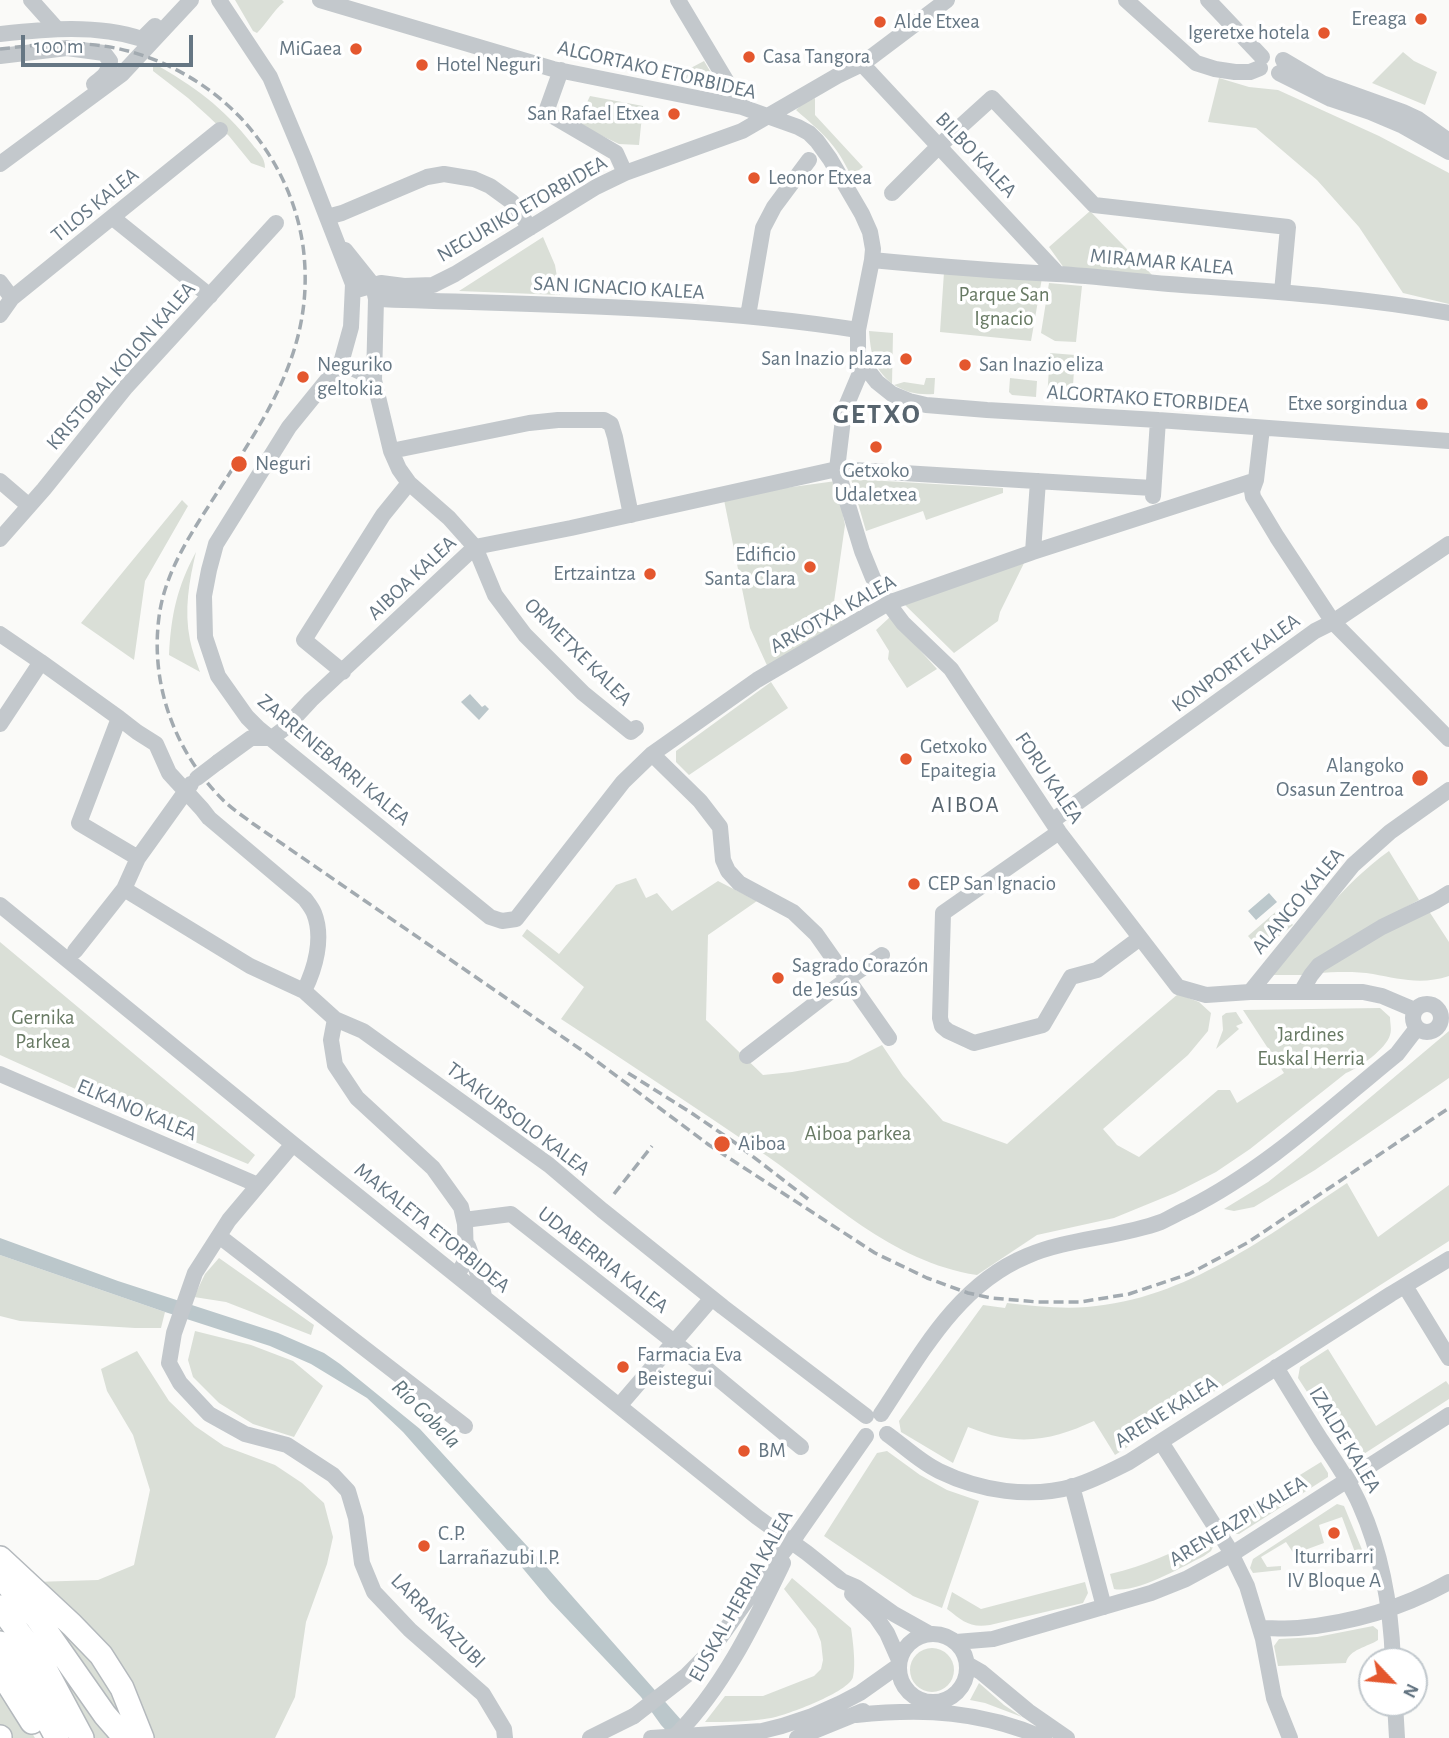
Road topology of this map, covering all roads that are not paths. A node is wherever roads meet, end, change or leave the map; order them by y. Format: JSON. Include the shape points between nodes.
{"nodes":[{"id":1,"x":31,"y":0,"type":"edge"},
{"id":2,"x":177,"y":0,"type":"edge"},
{"id":3,"x":191,"y":0,"type":"edge"},
{"id":4,"x":219,"y":0,"type":"edge"},
{"id":5,"x":320,"y":0,"type":"edge"},
{"id":6,"x":678,"y":0,"type":"edge"},
{"id":7,"x":947,"y":0,"type":"edge"},
{"id":8,"x":1126,"y":0,"type":"edge"},
{"id":9,"x":1208,"y":0,"type":"edge"},
{"id":10,"x":929,"y":5,"type":"edge"},
{"id":11,"x":57,"y":29,"type":"junction"},
{"id":12,"x":0,"y":34,"type":"edge"},
{"id":13,"x":0,"y":56,"type":"edge"},
{"id":14,"x":1261,"y":62,"type":"junction"},
{"id":15,"x":862,"y":64,"type":"junction"},
{"id":16,"x":1281,"y":67,"type":"junction"},
{"id":17,"x":561,"y":70,"type":"junction"},
{"id":18,"x":742,"y":107,"type":"junction"},
{"id":19,"x":71,"y":112,"type":"junction"},
{"id":20,"x":766,"y":116,"type":"junction"},
{"id":21,"x":220,"y":130,"type":"dead end"},
{"id":22,"x":1449,"y":141,"type":"edge"},
{"id":23,"x":939,"y":146,"type":"junction"},
{"id":24,"x":1449,"y":152,"type":"edge"},
{"id":25,"x":809,"y":160,"type":"dead end"},
{"id":26,"x":0,"y":164,"type":"edge"},
{"id":27,"x":625,"y":173,"type":"junction"},
{"id":28,"x":892,"y":193,"type":"dead end"},
{"id":29,"x":327,"y":217,"type":"junction"},
{"id":30,"x":113,"y":218,"type":"junction"},
{"id":31,"x":276,"y":223,"type":"dead end"},
{"id":32,"x":530,"y":228,"type":"junction"},
{"id":33,"x":337,"y":240,"type":"junction"},
{"id":34,"x":872,"y":260,"type":"junction"},
{"id":35,"x":1058,"y":274,"type":"junction"},
{"id":36,"x":0,"y":282,"type":"edge"},
{"id":37,"x":353,"y":291,"type":"junction"},
{"id":38,"x":374,"y":292,"type":"junction"},
{"id":39,"x":1282,"y":292,"type":"junction"},
{"id":40,"x":210,"y":296,"type":"junction"},
{"id":41,"x":12,"y":298,"type":"junction"},
{"id":42,"x":1449,"y":313,"type":"edge"},
{"id":43,"x":0,"y":315,"type":"edge"},
{"id":44,"x":748,"y":316,"type":"junction"},
{"id":45,"x":858,"y":330,"type":"junction"},
{"id":46,"x":341,"y":363,"type":"junction"},
{"id":47,"x":866,"y":368,"type":"junction"},
{"id":48,"x":367,"y":376,"type":"junction"},
{"id":49,"x":1158,"y":419,"type":"junction"},
{"id":50,"x":1262,"y":428,"type":"junction"},
{"id":51,"x":1449,"y":441,"type":"edge"},
{"id":52,"x":391,"y":452,"type":"junction"},
{"id":53,"x":837,"y":469,"type":"junction"},
{"id":54,"x":1255,"y":480,"type":"junction"},
{"id":55,"x":0,"y":481,"type":"edge"},
{"id":56,"x":1038,"y":481,"type":"junction"},
{"id":57,"x":409,"y":483,"type":"junction"},
{"id":58,"x":1152,"y":488,"type":"junction"},
{"id":59,"x":28,"y":505,"type":"junction"},
{"id":60,"x":1153,"y":512,"type":"junction"},
{"id":61,"x":631,"y":515,"type":"junction"},
{"id":62,"x":0,"y":539,"type":"edge"},
{"id":63,"x":1449,"y":544,"type":"edge"},
{"id":64,"x":475,"y":547,"type":"junction"},
{"id":65,"x":1033,"y":552,"type":"junction"},
{"id":66,"x":888,"y":604,"type":"junction"},
{"id":67,"x":1333,"y":622,"type":"junction"},
{"id":68,"x":0,"y":634,"type":"edge"},
{"id":69,"x":41,"y":662,"type":"junction"},
{"id":70,"x":343,"y":672,"type":"junction"},
{"id":71,"x":118,"y":719,"type":"junction"},
{"id":72,"x":0,"y":724,"type":"edge"},
{"id":73,"x":636,"y":728,"type":"dead end"},
{"id":74,"x":272,"y":738,"type":"junction"},
{"id":75,"x":1449,"y":739,"type":"edge"},
{"id":76,"x":652,"y":754,"type":"junction"},
{"id":77,"x":1449,"y":790,"type":"edge"},
{"id":78,"x":185,"y":791,"type":"junction"},
{"id":79,"x":1056,"y":826,"type":"junction"},
{"id":80,"x":138,"y":858,"type":"junction"},
{"id":81,"x":124,"y":889,"type":"junction"},
{"id":82,"x":1449,"y":893,"type":"edge"},
{"id":83,"x":0,"y":905,"type":"edge"},
{"id":84,"x":516,"y":919,"type":"joint"},
{"id":85,"x":1140,"y":937,"type":"junction"},
{"id":86,"x":75,"y":951,"type":"dead end"},
{"id":87,"x":882,"y":955,"type":"dead end"},
{"id":88,"x":847,"y":979,"type":"junction"},
{"id":89,"x":304,"y":991,"type":"junction"},
{"id":90,"x":1250,"y":992,"type":"junction"},
{"id":91,"x":1301,"y":992,"type":"junction"},
{"id":92,"x":1443,"y":1003,"type":"edge"},
{"id":93,"x":1415,"y":1010,"type":"junction"},
{"id":94,"x":335,"y":1019,"type":"junction"},
{"id":95,"x":1417,"y":1028,"type":"junction"},
{"id":96,"x":889,"y":1038,"type":"dead end"},
{"id":97,"x":747,"y":1056,"type":"dead end"},
{"id":98,"x":0,"y":1073,"type":"edge"},
{"id":99,"x":293,"y":1144,"type":"junction"},
{"id":100,"x":258,"y":1185,"type":"junction"},
{"id":101,"x":464,"y":1220,"type":"junction"},
{"id":102,"x":219,"y":1236,"type":"junction"},
{"id":103,"x":466,"y":1241,"type":"junction"},
{"id":104,"x":429,"y":1252,"type":"junction"},
{"id":105,"x":1449,"y":1259,"type":"edge"},
{"id":106,"x":457,"y":1275,"type":"junction"},
{"id":107,"x":1405,"y":1286,"type":"junction"},
{"id":108,"x":484,"y":1296,"type":"junction"},
{"id":109,"x":712,"y":1298,"type":"junction"},
{"id":110,"x":674,"y":1342,"type":"junction"},
{"id":111,"x":1449,"y":1358,"type":"edge"},
{"id":112,"x":1276,"y":1367,"type":"junction"},
{"id":113,"x":619,"y":1406,"type":"junction"},
{"id":114,"x":873,"y":1415,"type":"junction"},
{"id":115,"x":1449,"y":1415,"type":"edge"},
{"id":116,"x":465,"y":1426,"type":"dead end"},
{"id":117,"x":887,"y":1434,"type":"junction"},
{"id":118,"x":866,"y":1436,"type":"junction"},
{"id":119,"x":1161,"y":1442,"type":"junction"},
{"id":120,"x":801,"y":1447,"type":"dead end"},
{"id":121,"x":1347,"y":1480,"type":"junction"},
{"id":122,"x":1072,"y":1486,"type":"junction"},
{"id":123,"x":796,"y":1536,"type":"junction"},
{"id":124,"x":1232,"y":1554,"type":"junction"},
{"id":125,"x":0,"y":1558,"type":"edge"},
{"id":126,"x":0,"y":1576,"type":"edge"},
{"id":127,"x":842,"y":1581,"type":"junction"},
{"id":128,"x":1449,"y":1582,"type":"edge"},
{"id":129,"x":0,"y":1607,"type":"edge"},
{"id":130,"x":1104,"y":1607,"type":"junction"},
{"id":131,"x":1390,"y":1609,"type":"junction"},
{"id":132,"x":1260,"y":1628,"type":"junction"},
{"id":133,"x":929,"y":1633,"type":"junction"},
{"id":134,"x":991,"y":1640,"type":"junction"},
{"id":135,"x":956,"y":1642,"type":"junction"},
{"id":136,"x":0,"y":1643,"type":"edge"},
{"id":137,"x":1392,"y":1647,"type":"edge"},
{"id":138,"x":966,"y":1661,"type":"junction"},
{"id":139,"x":899,"y":1663,"type":"junction"},
{"id":140,"x":0,"y":1671,"type":"edge"},
{"id":141,"x":922,"y":1701,"type":"junction"},
{"id":142,"x":944,"y":1701,"type":"junction"},
{"id":143,"x":856,"y":1715,"type":"junction"},
{"id":144,"x":1396,"y":1717,"type":"edge"},
{"id":145,"x":135,"y":1734,"type":"edge"},
{"id":146,"x":81,"y":1737,"type":"edge"},
{"id":147,"x":653,"y":1737,"type":"edge"},
{"id":148,"x":40,"y":1738,"type":"edge"},
{"id":149,"x":57,"y":1738,"type":"edge"},
{"id":150,"x":505,"y":1738,"type":"edge"},
{"id":151,"x":590,"y":1738,"type":"edge"},
{"id":152,"x":673,"y":1738,"type":"edge"},
{"id":153,"x":797,"y":1738,"type":"edge"},
{"id":154,"x":1044,"y":1738,"type":"edge"},
{"id":155,"x":1060,"y":1738,"type":"edge"},
{"id":156,"x":1067,"y":1738,"type":"edge"},
{"id":157,"x":1290,"y":1738,"type":"edge"},
{"id":158,"x":1397,"y":1738,"type":"edge"}],
"edges":[{"from":1,"to":11,"type":"street"},
{"from":2,"to":11,"type":"street","via":[[142,39]]},
{"from":3,"to":19,"type":"street","via":[[122,74]]},
{"from":4,"to":29,"type":"street","via":[[270,77]]},
{"from":5,"to":17,"type":"street","name":"ALGORTAKO ETORBIDEA"},
{"from":6,"to":18,"type":"street"},
{"from":7,"to":10,"type":"street","name":"NEGURIKO ETORBIDEA"},
{"from":8,"to":14,"type":"street","via":[[1196,63],[1250,72]]},
{"from":9,"to":14,"type":"street"},
{"from":10,"to":15,"type":"street","name":"NEGURIKO ETORBIDEA"},
{"from":11,"to":12,"type":"street"},
{"from":13,"to":19,"type":"street","via":[[67,48],[107,55],[107,74],[74,100]]},
{"from":14,"to":16,"type":"street","via":[[1274,53]]},
{"from":15,"to":20,"type":"street","name":"NEGURIKO ETORBIDEA"},
{"from":15,"to":23,"type":"street","name":"BILBO KALEA"},
{"from":16,"to":22,"type":"street","via":[[1403,112]]},
{"from":16,"to":24,"type":"street","via":[[1331,99],[1403,126]]},
{"from":17,"to":18,"type":"street","name":"ALGORTAKO ETORBIDEA"},
{"from":17,"to":27,"type":"street","via":[[546,112],[616,153]]},
{"from":18,"to":20,"type":"street","name":"ALGORTAKO ETORBIDEA"},
{"from":19,"to":26,"type":"street"},
{"from":20,"to":27,"type":"street","name":"NEGURIKO ETORBIDEA","via":[[742,131]]},
{"from":20,"to":34,"type":"street","name":"ALGORTAKO ETORBIDEA","via":[[798,127],[817,141],[862,214],[870,232]]},
{"from":21,"to":30,"type":"street","name":"TILOS KALEA"},
{"from":23,"to":28,"type":"street"},
{"from":23,"to":35,"type":"street","name":"BILBO KALEA"},
{"from":23,"to":39,"type":"street","via":[[992,98],[1094,205],[1288,227]]},
{"from":25,"to":44,"type":"street","via":[[762,228]]},
{"from":27,"to":32,"type":"street","name":"NEGURIKO ETORBIDEA"},
{"from":29,"to":32,"type":"street","via":[[444,174],[490,186],[512,202]]},
{"from":29,"to":33,"type":"street"},
{"from":30,"to":40,"type":"street"},
{"from":30,"to":41,"type":"street","name":"TILOS KALEA"},
{"from":31,"to":40,"type":"street","name":"KRISTOBAL KOLON KALEA"},
{"from":32,"to":38,"type":"street","name":"NEGURIKO ETORBIDEA","via":[[433,285],[382,283]]},
{"from":33,"to":37,"type":"street"},
{"from":33,"to":38,"type":"street"},
{"from":34,"to":35,"type":"street","name":"MIRAMAR KALEA"},
{"from":34,"to":45,"type":"street","name":"ALGORTAKO ETORBIDEA"},
{"from":35,"to":39,"type":"street","name":"MIRAMAR KALEA"},
{"from":36,"to":41,"type":"street"},
{"from":37,"to":38,"type":"street","name":"NEGURIKO ETORBIDEA","via":[[365,288]]},
{"from":37,"to":46,"type":"street","via":[[351,327]]},
{"from":38,"to":44,"type":"street","name":"SAN IGNACIO KALEA"},
{"from":38,"to":48,"type":"street","via":[[375,361]]},
{"from":39,"to":42,"type":"street","name":"MIRAMAR KALEA"},
{"from":40,"to":59,"type":"street","name":"KRISTOBAL KOLON KALEA","via":[[126,387]]},
{"from":41,"to":43,"type":"street","name":"TILOS KALEA"},
{"from":44,"to":45,"type":"street","name":"SAN IGNACIO KALEA"},
{"from":45,"to":47,"type":"street","name":"ALGORTAKO ETORBIDEA","via":[[858,354]]},
{"from":46,"to":48,"type":"street"},
{"from":46,"to":74,"type":"street","name":"ZARRENEBARRI KALEA","via":[[289,427],[216,544],[204,596],[205,637],[218,676],[247,717]]},
{"from":47,"to":49,"type":"street","name":"ALGORTAKO ETORBIDEA","via":[[892,394],[926,405]]},
{"from":47,"to":53,"type":"street","name":"FORU KALEA","via":[[844,411]]},
{"from":48,"to":52,"type":"street","name":"ORMETXE KALEA"},
{"from":49,"to":50,"type":"street","name":"ALGORTAKO ETORBIDEA"},
{"from":49,"to":58,"type":"street"},
{"from":50,"to":51,"type":"street","name":"ALGORTAKO ETORBIDEA"},
{"from":50,"to":54,"type":"street"},
{"from":52,"to":57,"type":"street","name":"ORMETXE KALEA"},
{"from":52,"to":61,"type":"street","via":[[529,423],[604,420],[611,424],[615,437]]},
{"from":53,"to":56,"type":"street","name":"AIBOA KALEA"},
{"from":53,"to":61,"type":"street","name":"AIBOA KALEA"},
{"from":53,"to":66,"type":"street","name":"FORU KALEA","via":[[862,551]]},
{"from":54,"to":60,"type":"street","name":"ARKOTXA KALEA"},
{"from":54,"to":67,"type":"street","via":[[1252,497]]},
{"from":55,"to":59,"type":"street"},
{"from":56,"to":58,"type":"street","name":"AIBOA KALEA"},
{"from":56,"to":65,"type":"street"},
{"from":57,"to":64,"type":"street","name":"ORMETXE KALEA"},
{"from":57,"to":70,"type":"street","via":[[383,515],[304,640]]},
{"from":58,"to":60,"type":"street"},
{"from":59,"to":62,"type":"street","name":"KRISTOBAL KOLON KALEA"},
{"from":60,"to":65,"type":"street","name":"ARKOTXA KALEA"},
{"from":61,"to":64,"type":"street","name":"AIBOA KALEA"},
{"from":63,"to":67,"type":"street","name":"KONPORTE KALEA"},
{"from":64,"to":70,"type":"street","name":"AIBOA KALEA"},
{"from":64,"to":73,"type":"street","name":"ORMETXE KALEA","via":[[495,595],[525,635],[583,693],[631,732]]},
{"from":65,"to":66,"type":"street","name":"ARKOTXA KALEA"},
{"from":66,"to":76,"type":"street","name":"ARKOTXA KALEA","via":[[757,680]]},
{"from":66,"to":79,"type":"street","name":"FORU KALEA","via":[[951,670]]},
{"from":67,"to":75,"type":"street"},
{"from":67,"to":79,"type":"street","name":"KONPORTE KALEA"},
{"from":68,"to":69,"type":"street"},
{"from":69,"to":71,"type":"street"},
{"from":69,"to":72,"type":"street"},
{"from":70,"to":74,"type":"street","name":"AIBOA KALEA"},
{"from":71,"to":78,"type":"street","via":[[156,744],[169,773]]},
{"from":71,"to":80,"type":"street","via":[[79,823]]},
{"from":74,"to":78,"type":"street","name":"AIBOA KALEA","bridge":true,"via":[[251,738]]},
{"from":74,"to":84,"type":"street","name":"ZARRENEBARRI KALEA","via":[[490,917]]},
{"from":76,"to":84,"type":"street","name":"ARKOTXA KALEA","via":[[623,782]]},
{"from":76,"to":88,"type":"street","via":[[720,827],[723,859],[733,877],[793,912],[816,934]]},
{"from":77,"to":90,"type":"street","name":"ALANGO KALEA","via":[[1353,865]]},
{"from":78,"to":80,"type":"street","name":"AIBOA KALEA"},
{"from":78,"to":89,"type":"street","via":[[209,818],[305,899],[314,913],[318,951]]},
{"from":79,"to":85,"type":"street","name":"FORU KALEA"},
{"from":79,"to":85,"type":"street","name":"KONPORTE KALEA","via":[[943,913],[942,1026],[974,1043],[1043,1025],[1071,977],[1097,970]]},
{"from":80,"to":81,"type":"street","name":"AIBOA KALEA"},
{"from":81,"to":86,"type":"street","name":"AIBOA KALEA"},
{"from":81,"to":89,"type":"street","name":"TXAKURSOLO KALEA","via":[[250,966]]},
{"from":82,"to":91,"type":"street","via":[[1320,965]]},
{"from":83,"to":99,"type":"street","name":"MAKALETA ETORBIDEA"},
{"from":85,"to":90,"type":"street","name":"FORU KALEA","via":[[1178,987],[1206,995]]},
{"from":87,"to":88,"type":"street"},
{"from":88,"to":96,"type":"street"},
{"from":88,"to":97,"type":"street"},
{"from":89,"to":94,"type":"street","name":"TXAKURSOLO KALEA"},
{"from":90,"to":91,"type":"street","name":"FORU KALEA"},
{"from":91,"to":93,"type":"street","name":"FORU KALEA","via":[[1363,992]]},
{"from":92,"to":93,"type":"street"},
{"from":92,"to":95,"type":"street","via":[[1435,1029]]},
{"from":93,"to":95,"type":"street"},
{"from":94,"to":101,"type":"street","via":[[331,1040],[334,1065],[357,1098],[433,1168],[461,1208]]},
{"from":94,"to":109,"type":"street","name":"TXAKURSOLO KALEA","via":[[363,1031],[549,1165]]},
{"from":95,"to":114,"type":"street","via":[[1397,1054],[1220,1192],[1161,1222],[1027,1256],[975,1288]]},
{"from":98,"to":100,"type":"street","name":"ELKANO KALEA"},
{"from":99,"to":100,"type":"street","name":"LARRAÑAZUBI"},
{"from":99,"to":104,"type":"street","name":"MAKALETA ETORBIDEA"},
{"from":100,"to":102,"type":"street","name":"LARRAÑAZUBI"},
{"from":101,"to":103,"type":"street"},
{"from":101,"to":110,"type":"street","name":"UDABERRIA KALEA","via":[[511,1214]]},
{"from":102,"to":116,"type":"street"},
{"from":102,"to":150,"type":"street","name":"LARRAÑAZUBI","via":[[195,1273],[174,1333],[169,1363],[180,1383],[209,1414],[245,1434],[287,1445],[333,1475],[348,1491],[362,1563],[374,1592],[483,1694]]},
{"from":103,"to":104,"type":"street","via":[[443,1256]]},
{"from":103,"to":106,"type":"street","via":[[466,1260]]},
{"from":103,"to":108,"type":"street"},
{"from":104,"to":106,"type":"street","name":"MAKALETA ETORBIDEA"},
{"from":105,"to":107,"type":"street","name":"ARENE KALEA"},
{"from":106,"to":108,"type":"street","name":"MAKALETA ETORBIDEA"},
{"from":107,"to":111,"type":"street"},
{"from":107,"to":112,"type":"street","name":"ARENE KALEA"},
{"from":108,"to":113,"type":"street","name":"MAKALETA ETORBIDEA"},
{"from":109,"to":110,"type":"street","name":"UDABERRIA KALEA"},
{"from":109,"to":114,"type":"street","name":"TXAKURSOLO KALEA"},
{"from":110,"to":113,"type":"street","name":"UDABERRIA KALEA"},
{"from":110,"to":120,"type":"street","name":"UDABERRIA KALEA"},
{"from":112,"to":119,"type":"street","name":"ARENE KALEA"},
{"from":112,"to":121,"type":"street","name":"IZALDE KALEA"},
{"from":113,"to":127,"type":"street","name":"MAKALETA ETORBIDEA"},
{"from":114,"to":117,"type":"street","via":[[888,1421]]},
{"from":114,"to":118,"type":"street","via":[[862,1423]]},
{"from":115,"to":121,"type":"street","name":"ARENEAZPI KALEA"},
{"from":117,"to":118,"type":"street","via":[[874,1439]]},
{"from":117,"to":122,"type":"street","name":"ARENE KALEA","via":[[937,1471],[967,1483],[1008,1492]]},
{"from":118,"to":123,"type":"street","name":"EUSKAL HERRIA KALEA"},
{"from":119,"to":122,"type":"street","name":"ARENE KALEA","via":[[1100,1477]]},
{"from":119,"to":124,"type":"street"},
{"from":121,"to":124,"type":"street","name":"ARENEAZPI KALEA"},
{"from":121,"to":131,"type":"street","name":"IZALDE KALEA","via":[[1374,1541]]},
{"from":122,"to":130,"type":"street"},
{"from":123,"to":151,"type":"street","bridge":true,"via":[[709,1653],[687,1675],[634,1716]]},
{"from":123,"to":152,"type":"street","name":"EUSKAL HERRIA KALEA","bridge":true,"via":[[718,1683]]},
{"from":124,"to":130,"type":"street","name":"ARENEAZPI KALEA","via":[[1186,1579]]},
{"from":124,"to":132,"type":"street"},
{"from":125,"to":145,"type":"highway","via":[[101,1655],[122,1688]]},
{"from":126,"to":145,"type":"highway","via":[[37,1618],[105,1715]]},
{"from":127,"to":133,"type":"street","name":"MAKALETA ETORBIDEA"},
{"from":127,"to":139,"type":"street","name":"MAKALETA ETORBIDEA","via":[[876,1617]]},
{"from":128,"to":131,"type":"street"},
{"from":129,"to":146,"type":"highway","via":[[43,1665]]},
{"from":130,"to":134,"type":"street","name":"ARENEAZPI KALEA"},
{"from":131,"to":132,"type":"street","via":[[1297,1628]]},
{"from":131,"to":137,"type":"street","name":"IZALDE KALEA"},
{"from":132,"to":157,"type":"street","via":[[1274,1698]]},
{"from":133,"to":135,"type":"street"},
{"from":133,"to":139,"type":"street","via":[[913,1639]]},
{"from":134,"to":135,"type":"street","name":"ARENEAZPI KALEA"},
{"from":134,"to":138,"type":"street","name":"ARENEAZPI KALEA"},
{"from":135,"to":138,"type":"street"},
{"from":136,"to":149,"type":"highway"},
{"from":138,"to":142,"type":"street","via":[[964,1682]]},
{"from":138,"to":156,"type":"street"},
{"from":139,"to":141,"type":"street","via":[[904,1688]]},
{"from":139,"to":147,"type":"street","via":[[860,1693],[812,1716],[762,1731]]},
{"from":140,"to":148,"type":"highway"},
{"from":141,"to":142,"type":"street"},
{"from":141,"to":143,"type":"street","via":[[885,1704]]},
{"from":142,"to":155,"type":"street","via":[[988,1711]]},
{"from":143,"to":153,"type":"street"},
{"from":143,"to":154,"type":"street","via":[[894,1711],[967,1715]]},
{"from":144,"to":158,"type":"street"}]}
